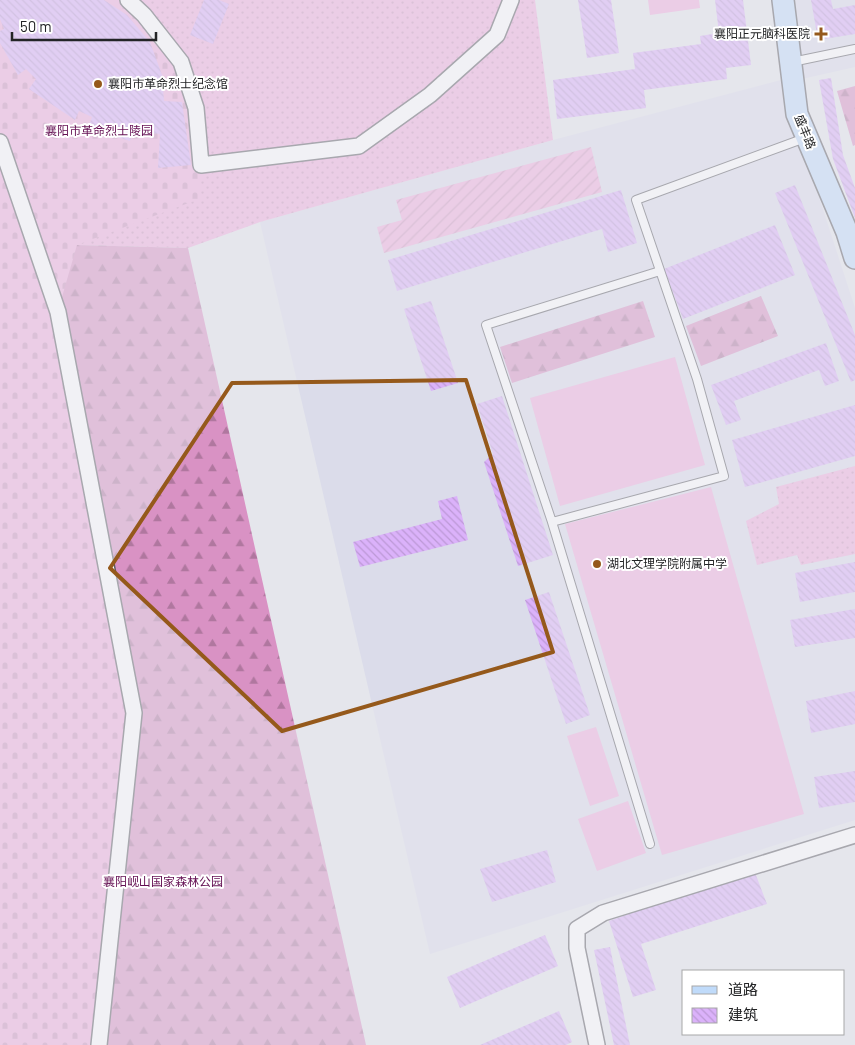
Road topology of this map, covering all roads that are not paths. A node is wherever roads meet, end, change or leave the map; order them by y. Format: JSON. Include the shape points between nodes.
{"nodes":[{"id":1,"x":128,"y":0,"type":"edge"},
{"id":2,"x":511,"y":0,"type":"edge"},
{"id":3,"x":783,"y":0,"type":"edge"},
{"id":4,"x":855,"y":49,"type":"edge"},
{"id":5,"x":790,"y":62,"type":"junction"},
{"id":6,"x":807,"y":137,"type":"junction"},
{"id":7,"x":0,"y":142,"type":"edge"},
{"id":8,"x":855,"y":258,"type":"edge"},
{"id":9,"x":660,"y":270,"type":"junction"},
{"id":10,"x":552,"y":522,"type":"junction"},
{"id":11,"x":855,"y":835,"type":"edge"},
{"id":12,"x":650,"y":844,"type":"dead end"},
{"id":13,"x":99,"y":1045,"type":"edge"},
{"id":14,"x":597,"y":1045,"type":"edge"}],
"edges":[{"from":1,"to":2,"type":"street","via":[[181,62],[196,108],[201,165],[359,146],[430,95],[497,35]]},
{"from":3,"to":5,"type":"street","name":"盛丰路"},
{"from":4,"to":5,"type":"lane"},
{"from":5,"to":6,"type":"street","name":"盛丰路","via":[[797,114]]},
{"from":6,"to":8,"type":"street","name":"盛丰路","via":[[848,232]]},
{"from":6,"to":9,"type":"lane","via":[[636,200]]},
{"from":7,"to":13,"type":"street","via":[[58,312],[134,713]]},
{"from":9,"to":10,"type":"lane","via":[[486,326]]},
{"from":9,"to":10,"type":"lane","via":[[697,379],[724,476]]},
{"from":10,"to":12,"type":"lane"},
{"from":11,"to":14,"type":"street","via":[[604,913],[577,929],[577,948]]}]}
